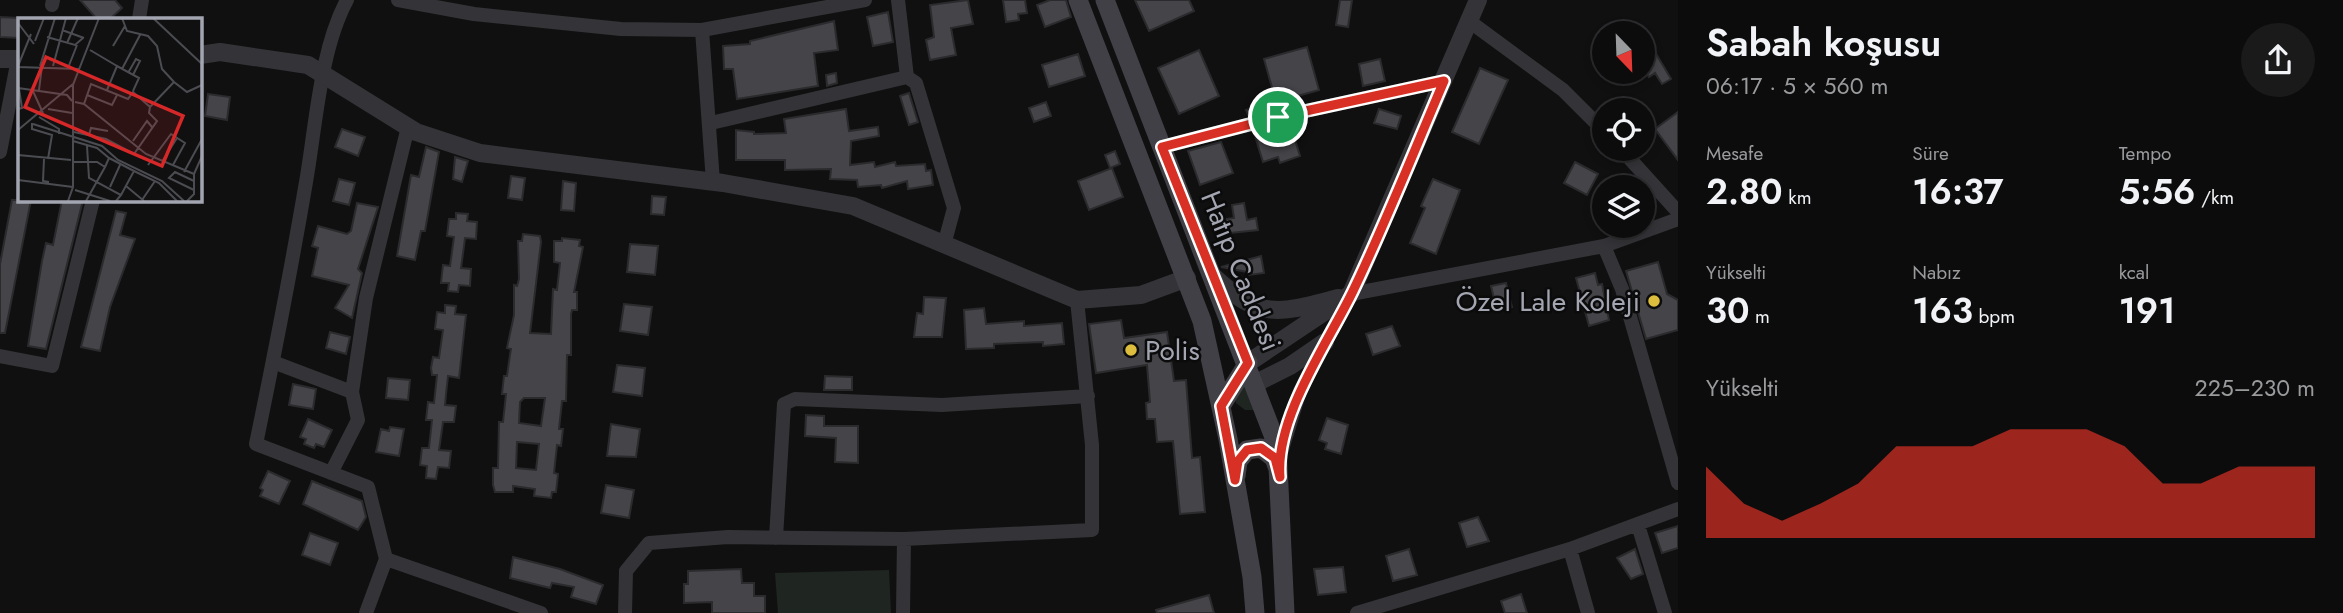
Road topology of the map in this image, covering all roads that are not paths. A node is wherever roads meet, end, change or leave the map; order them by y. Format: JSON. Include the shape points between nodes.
{"nodes":[{"id":1,"x":142,"y":0,"type":"edge"},
{"id":2,"x":347,"y":0,"type":"edge"},
{"id":3,"x":398,"y":0,"type":"edge"},
{"id":4,"x":865,"y":0,"type":"edge"},
{"id":5,"x":898,"y":0,"type":"edge"},
{"id":6,"x":1078,"y":0,"type":"edge"},
{"id":7,"x":1105,"y":0,"type":"edge"},
{"id":8,"x":1478,"y":0,"type":"edge"},
{"id":9,"x":474,"y":7,"type":"edge"},
{"id":10,"x":139,"y":18,"type":"edge"},
{"id":11,"x":1469,"y":20,"type":"junction"},
{"id":12,"x":702,"y":30,"type":"junction"},
{"id":13,"x":201,"y":55,"type":"edge"},
{"id":14,"x":12,"y":59,"type":"edge"},
{"id":15,"x":324,"y":75,"type":"junction"},
{"id":16,"x":907,"y":77,"type":"junction"},
{"id":17,"x":1444,"y":81,"type":"junction"},
{"id":18,"x":1592,"y":119,"type":"edge"},
{"id":19,"x":711,"y":123,"type":"junction"},
{"id":20,"x":408,"y":127,"type":"junction"},
{"id":21,"x":1162,"y":147,"type":"junction"},
{"id":22,"x":0,"y":152,"type":"edge"},
{"id":23,"x":1632,"y":161,"type":"edge"},
{"id":24,"x":713,"y":182,"type":"junction"},
{"id":25,"x":93,"y":201,"type":"edge"},
{"id":26,"x":1678,"y":212,"type":"edge"},
{"id":27,"x":1678,"y":219,"type":"edge"},
{"id":28,"x":944,"y":245,"type":"junction"},
{"id":29,"x":1604,"y":246,"type":"junction"},
{"id":30,"x":1213,"y":276,"type":"junction"},
{"id":31,"x":1186,"y":278,"type":"junction"},
{"id":32,"x":1351,"y":294,"type":"junction"},
{"id":33,"x":1077,"y":300,"type":"junction"},
{"id":34,"x":1325,"y":342,"type":"junction"},
{"id":35,"x":0,"y":356,"type":"edge"},
{"id":36,"x":273,"y":362,"type":"junction"},
{"id":37,"x":1248,"y":363,"type":"junction"},
{"id":38,"x":1256,"y":383,"type":"junction"},
{"id":39,"x":352,"y":392,"type":"junction"},
{"id":40,"x":1088,"y":396,"type":"junction"},
{"id":41,"x":1221,"y":406,"type":"junction"},
{"id":42,"x":1280,"y":468,"type":"junction"},
{"id":43,"x":331,"y":473,"type":"junction"},
{"id":44,"x":1235,"y":480,"type":"junction"},
{"id":45,"x":1678,"y":483,"type":"edge"},
{"id":46,"x":1678,"y":509,"type":"edge"},
{"id":47,"x":1639,"y":525,"type":"junction"},
{"id":48,"x":776,"y":538,"type":"junction"},
{"id":49,"x":904,"y":539,"type":"junction"},
{"id":50,"x":1570,"y":549,"type":"junction"},
{"id":51,"x":386,"y":559,"type":"junction"},
{"id":52,"x":1404,"y":606,"type":"edge"},
{"id":53,"x":366,"y":613,"type":"edge"},
{"id":54,"x":541,"y":613,"type":"edge"},
{"id":55,"x":625,"y":613,"type":"edge"},
{"id":56,"x":903,"y":613,"type":"edge"},
{"id":57,"x":1255,"y":613,"type":"edge"},
{"id":58,"x":1285,"y":613,"type":"edge"},
{"id":59,"x":1357,"y":613,"type":"edge"},
{"id":60,"x":1588,"y":613,"type":"edge"},
{"id":61,"x":1665,"y":613,"type":"edge"}],
"edges":[{"from":1,"to":10,"type":"street"},
{"from":2,"to":15,"type":"street","via":[[339,14]]},
{"from":3,"to":9,"type":"street"},
{"from":4,"to":12,"type":"street"},
{"from":5,"to":16,"type":"street"},
{"from":6,"to":31,"type":"main road","name":"Hatıp Caddesi"},
{"from":7,"to":21,"type":"main road","name":"Hatıp Caddesi"},
{"from":8,"to":11,"type":"street"},
{"from":9,"to":12,"type":"street","via":[[621,29]]},
{"from":11,"to":17,"type":"street"},
{"from":11,"to":18,"type":"street","via":[[1563,90]]},
{"from":12,"to":19,"type":"street"},
{"from":13,"to":15,"type":"street","via":[[220,52],[308,65]]},
{"from":14,"to":22,"type":"street"},
{"from":15,"to":20,"type":"street"},
{"from":15,"to":36,"type":"street"},
{"from":16,"to":19,"type":"street"},
{"from":16,"to":28,"type":"street","via":[[916,83],[954,208]]},
{"from":17,"to":21,"type":"street"},
{"from":17,"to":32,"type":"street"},
{"from":19,"to":24,"type":"street"},
{"from":20,"to":24,"type":"street","via":[[480,153]]},
{"from":20,"to":39,"type":"street","via":[[366,298]]},
{"from":21,"to":30,"type":"main road","name":"Hatıp Caddesi"},
{"from":23,"to":26,"type":"street"},
{"from":24,"to":28,"type":"street","via":[[853,205]]},
{"from":25,"to":35,"type":"street","via":[[52,366]]},
{"from":27,"to":29,"type":"street"},
{"from":28,"to":33,"type":"street"},
{"from":29,"to":32,"type":"street"},
{"from":29,"to":45,"type":"street","via":[[1622,289]]},
{"from":30,"to":32,"type":"street","via":[[1238,300],[1262,310],[1293,310]]},
{"from":30,"to":37,"type":"main road","name":"Hatıp Caddesi"},
{"from":31,"to":33,"type":"street","via":[[1141,295]]},
{"from":31,"to":41,"type":"main road","name":"Hatıp Caddesi","via":[[1202,321]]},
{"from":32,"to":34,"type":"street"},
{"from":32,"to":37,"type":"street"},
{"from":33,"to":40,"type":"street"},
{"from":34,"to":38,"type":"street"},
{"from":34,"to":42,"type":"street","via":[[1300,391]]},
{"from":36,"to":39,"type":"street"},
{"from":36,"to":43,"type":"street","via":[[256,444]]},
{"from":37,"to":38,"type":"main road","name":"Hatıp Caddesi"},
{"from":37,"to":41,"type":"main road"},
{"from":38,"to":42,"type":"main road","name":"Hatıp Caddesi","via":[[1278,445]]},
{"from":39,"to":43,"type":"street","via":[[358,420]]},
{"from":40,"to":48,"type":"street","via":[[942,405],[795,399],[784,404]]},
{"from":40,"to":49,"type":"street","via":[[1092,530]]},
{"from":41,"to":44,"type":"main road","name":"Hatıp Caddesi"},
{"from":42,"to":44,"type":"main road","via":[[1261,448],[1247,450],[1238,461]]},
{"from":42,"to":58,"type":"main road","name":"Hatıp Caddesi"},
{"from":43,"to":51,"type":"street","via":[[368,487]]},
{"from":44,"to":57,"type":"main road","name":"Hatıp Caddesi"},
{"from":46,"to":47,"type":"street"},
{"from":47,"to":50,"type":"street"},
{"from":47,"to":61,"type":"street"},
{"from":48,"to":49,"type":"street"},
{"from":48,"to":55,"type":"street","via":[[649,543],[626,571]]},
{"from":49,"to":56,"type":"street"},
{"from":50,"to":52,"type":"street"},
{"from":50,"to":60,"type":"street"},
{"from":51,"to":53,"type":"street"},
{"from":51,"to":54,"type":"street"},
{"from":52,"to":59,"type":"street"}]}
